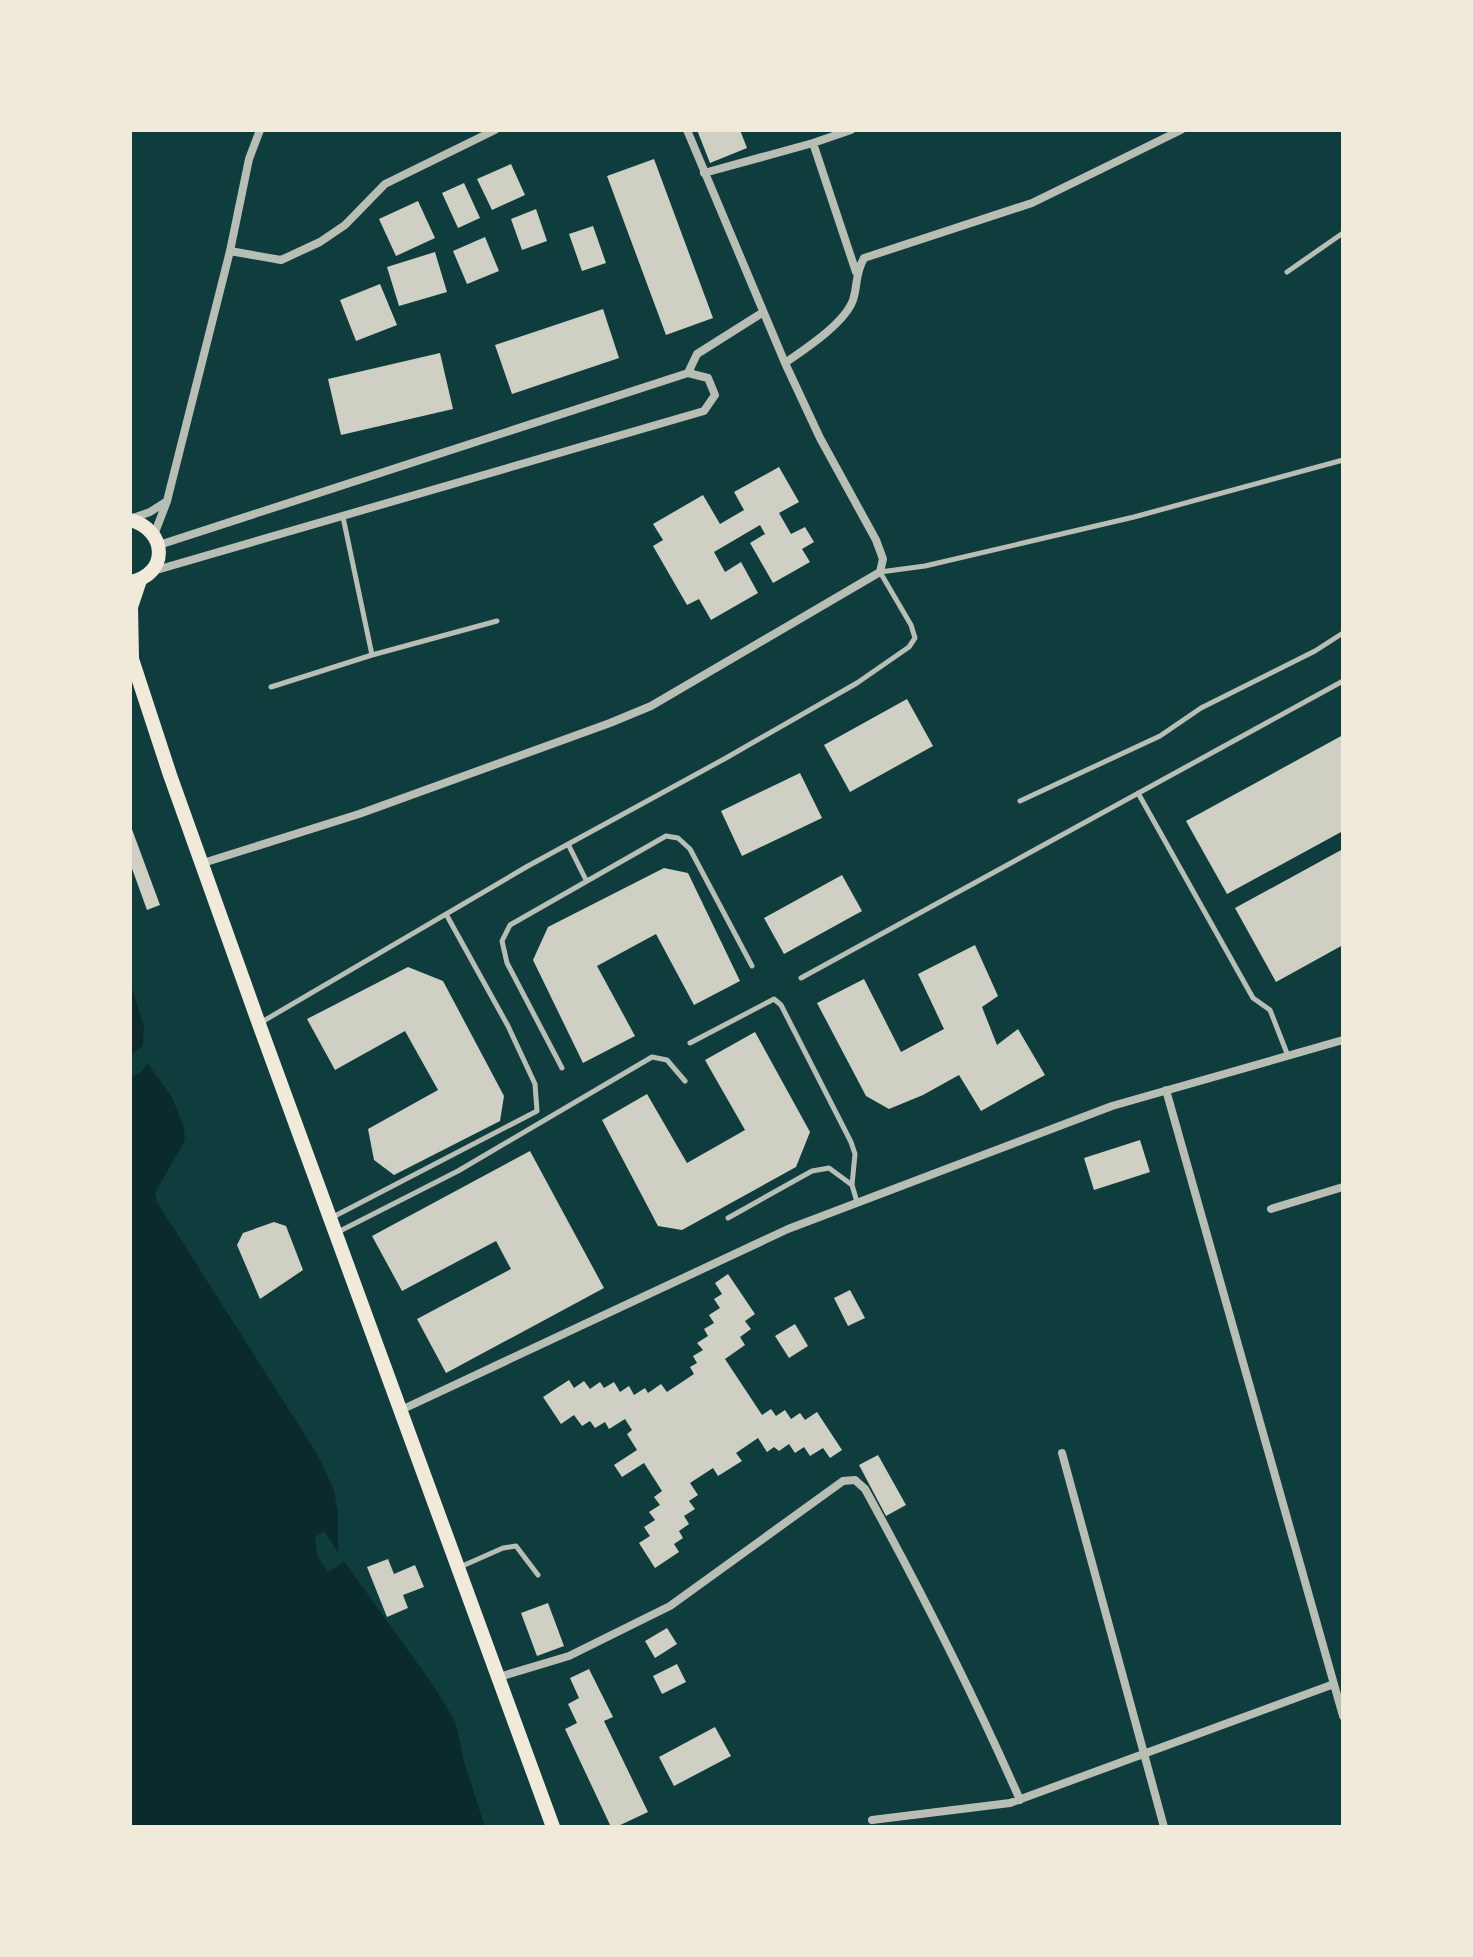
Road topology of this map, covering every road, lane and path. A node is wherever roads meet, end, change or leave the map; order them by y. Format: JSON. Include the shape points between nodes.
{"nodes":[{"id":1,"x":260,"y":130,"type":"edge"},
{"id":2,"x":495,"y":130,"type":"edge"},
{"id":3,"x":687,"y":130,"type":"edge"},
{"id":4,"x":851,"y":130,"type":"edge"},
{"id":5,"x":1181,"y":130,"type":"edge"},
{"id":6,"x":813,"y":143,"type":"junction"},
{"id":7,"x":704,"y":173,"type":"junction"},
{"id":8,"x":1343,"y":233,"type":"edge"},
{"id":9,"x":230,"y":251,"type":"junction"},
{"id":10,"x":856,"y":272,"type":"junction"},
{"id":11,"x":1287,"y":272,"type":"dead end"},
{"id":12,"x":762,"y":313,"type":"junction"},
{"id":13,"x":785,"y":363,"type":"junction"},
{"id":14,"x":688,"y":373,"type":"junction"},
{"id":15,"x":1343,"y":460,"type":"edge"},
{"id":16,"x":167,"y":501,"type":"junction"},
{"id":17,"x":343,"y":516,"type":"junction"},
{"id":18,"x":130,"y":520,"type":"edge"},
{"id":19,"x":156,"y":540,"type":"junction"},
{"id":20,"x":880,"y":572,"type":"junction"},
{"id":21,"x":141,"y":578,"type":"edge"},
{"id":22,"x":497,"y":621,"type":"dead end"},
{"id":23,"x":1343,"y":633,"type":"edge"},
{"id":24,"x":372,"y":655,"type":"junction"},
{"id":25,"x":131,"y":656,"type":"edge"},
{"id":26,"x":1343,"y":681,"type":"edge"},
{"id":27,"x":271,"y":687,"type":"dead end"},
{"id":28,"x":1138,"y":793,"type":"junction"},
{"id":29,"x":1020,"y":801,"type":"dead end"},
{"id":30,"x":568,"y":844,"type":"junction"},
{"id":31,"x":203,"y":863,"type":"junction"},
{"id":32,"x":586,"y":880,"type":"junction"},
{"id":33,"x":446,"y":914,"type":"junction"},
{"id":34,"x":752,"y":966,"type":"dead end"},
{"id":35,"x":801,"y":978,"type":"dead end"},
{"id":36,"x":259,"y":1024,"type":"junction"},
{"id":37,"x":1343,"y":1040,"type":"edge"},
{"id":38,"x":690,"y":1043,"type":"dead end"},
{"id":39,"x":1288,"y":1056,"type":"junction"},
{"id":40,"x":562,"y":1068,"type":"dead end"},
{"id":41,"x":685,"y":1081,"type":"dead end"},
{"id":42,"x":1166,"y":1090,"type":"junction"},
{"id":43,"x":852,"y":1185,"type":"junction"},
{"id":44,"x":1343,"y":1187,"type":"edge"},
{"id":45,"x":857,"y":1202,"type":"junction"},
{"id":46,"x":1271,"y":1209,"type":"dead end"},
{"id":47,"x":728,"y":1218,"type":"dead end"},
{"id":48,"x":334,"y":1225,"type":"junction"},
{"id":49,"x":401,"y":1410,"type":"junction"},
{"id":50,"x":1062,"y":1453,"type":"dead end"},
{"id":51,"x":459,"y":1568,"type":"junction"},
{"id":52,"x":538,"y":1575,"type":"dead end"},
{"id":53,"x":499,"y":1677,"type":"junction"},
{"id":54,"x":1334,"y":1684,"type":"junction"},
{"id":55,"x":1343,"y":1716,"type":"edge"},
{"id":56,"x":1144,"y":1754,"type":"junction"},
{"id":57,"x":1020,"y":1800,"type":"junction"},
{"id":58,"x":872,"y":1820,"type":"dead end"},
{"id":59,"x":553,"y":1827,"type":"edge"},
{"id":60,"x":1164,"y":1827,"type":"edge"}],
"edges":[{"from":1,"to":9,"type":"street"},
{"from":2,"to":9,"type":"street","via":[[385,184],[345,225],[281,260]]},
{"from":3,"to":7,"type":"street"},
{"from":4,"to":6,"type":"street"},
{"from":5,"to":10,"type":"street","via":[[1032,203],[864,258]]},
{"from":6,"to":7,"type":"street"},
{"from":6,"to":10,"type":"street"},
{"from":7,"to":12,"type":"street"},
{"from":8,"to":11,"type":"lane"},
{"from":9,"to":16,"type":"street"},
{"from":10,"to":13,"type":"street","via":[[852,302],[823,337]]},
{"from":12,"to":13,"type":"street"},
{"from":12,"to":14,"type":"street","via":[[697,354]]},
{"from":13,"to":20,"type":"street","via":[[876,540],[883,559]]},
{"from":14,"to":17,"type":"street","via":[[708,378],[715,395],[704,411]]},
{"from":14,"to":19,"type":"street"},
{"from":15,"to":20,"type":"lane","via":[[1134,517]]},
{"from":16,"to":18,"type":"street"},
{"from":16,"to":19,"type":"street"},
{"from":17,"to":21,"type":"street"},
{"from":17,"to":24,"type":"lane"},
{"from":18,"to":19,"type":"main road","via":[[144,524]]},
{"from":19,"to":21,"type":"main road","via":[[159,558]]},
{"from":20,"to":30,"type":"lane","via":[[911,625],[915,638],[909,647],[857,683]]},
{"from":20,"to":31,"type":"street","via":[[637,712],[359,814]]},
{"from":21,"to":25,"type":"main road","via":[[131,607]]},
{"from":22,"to":24,"type":"lane"},
{"from":23,"to":29,"type":"lane","via":[[1201,708],[1160,736]]},
{"from":24,"to":27,"type":"lane"},
{"from":25,"to":31,"type":"main road"},
{"from":26,"to":28,"type":"lane"},
{"from":28,"to":35,"type":"lane"},
{"from":28,"to":39,"type":"lane","via":[[1253,998],[1270,1010]]},
{"from":30,"to":32,"type":"lane"},
{"from":30,"to":33,"type":"lane"},
{"from":31,"to":36,"type":"main road"},
{"from":32,"to":34,"type":"lane","via":[[666,836],[678,838],[690,849]]},
{"from":32,"to":40,"type":"lane","via":[[510,925],[502,941],[507,963]]},
{"from":33,"to":36,"type":"lane"},
{"from":33,"to":48,"type":"lane","via":[[535,1084],[537,1111]]},
{"from":36,"to":48,"type":"main road"},
{"from":37,"to":39,"type":"street"},
{"from":38,"to":43,"type":"lane","via":[[774,999],[781,1005],[851,1142]]},
{"from":39,"to":42,"type":"street"},
{"from":41,"to":48,"type":"lane","via":[[667,1060],[652,1057],[458,1171]]},
{"from":42,"to":45,"type":"street"},
{"from":42,"to":54,"type":"street"},
{"from":43,"to":45,"type":"lane"},
{"from":43,"to":47,"type":"lane","via":[[829,1168],[812,1171]]},
{"from":44,"to":46,"type":"street"},
{"from":45,"to":49,"type":"street","via":[[788,1229]]},
{"from":48,"to":49,"type":"main road"},
{"from":49,"to":51,"type":"main road"},
{"from":50,"to":56,"type":"street"},
{"from":51,"to":52,"type":"lane","via":[[516,1546]]},
{"from":51,"to":53,"type":"main road"},
{"from":53,"to":57,"type":"street","via":[[569,1656],[670,1606],[843,1481],[855,1480],[927,1601]]},
{"from":53,"to":59,"type":"main road"},
{"from":54,"to":55,"type":"street"},
{"from":54,"to":56,"type":"street"},
{"from":56,"to":57,"type":"street"},
{"from":56,"to":60,"type":"street"},
{"from":57,"to":58,"type":"street"}]}
